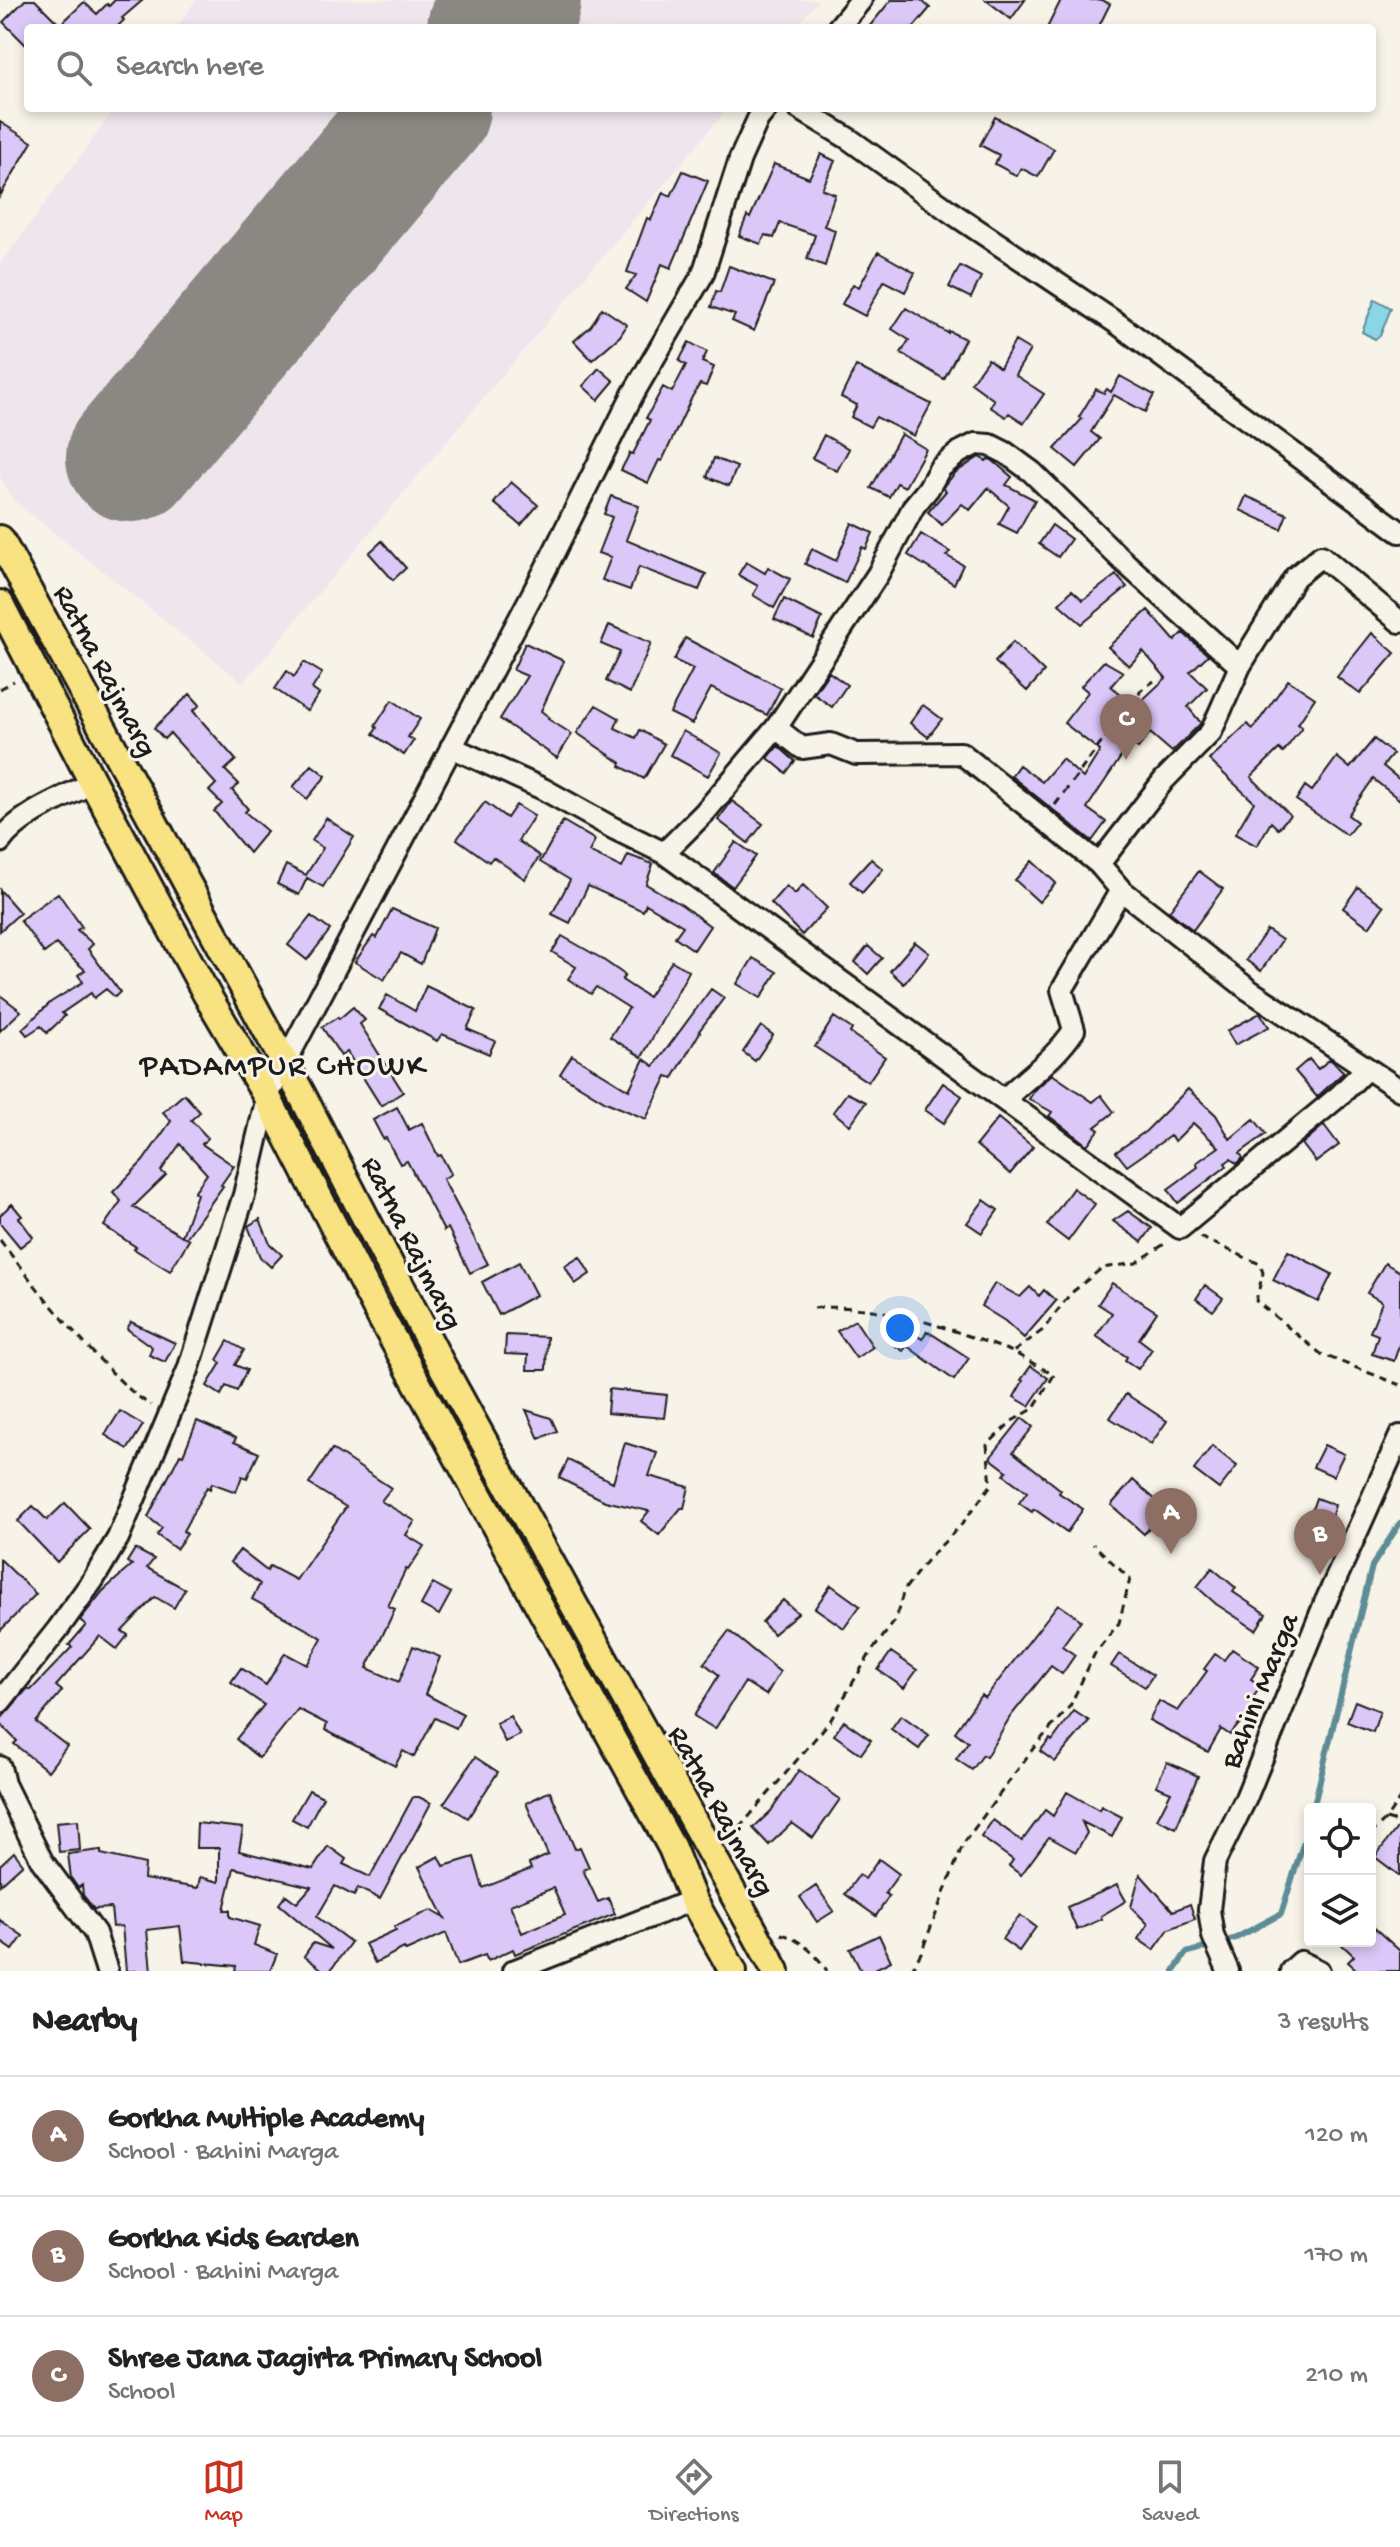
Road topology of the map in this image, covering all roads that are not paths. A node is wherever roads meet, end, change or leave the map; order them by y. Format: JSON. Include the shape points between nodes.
{"nodes":[{"id":1,"x":861,"y":0,"type":"edge"},
{"id":2,"x":841,"y":24,"type":"edge"},
{"id":3,"x":764,"y":112,"type":"edge"},
{"id":4,"x":805,"y":112,"type":"edge"},
{"id":5,"x":1400,"y":532,"type":"edge"},
{"id":6,"x":0,"y":539,"type":"edge"},
{"id":7,"x":0,"y":604,"type":"edge"},
{"id":8,"x":1400,"y":622,"type":"edge"},
{"id":9,"x":1240,"y":666,"type":"junction"},
{"id":10,"x":776,"y":728,"type":"junction"},
{"id":11,"x":451,"y":747,"type":"junction"},
{"id":12,"x":93,"y":783,"type":"junction"},
{"id":13,"x":0,"y":842,"type":"edge"},
{"id":14,"x":664,"y":853,"type":"junction"},
{"id":15,"x":1099,"y":864,"type":"junction"},
{"id":16,"x":1121,"y":890,"type":"junction"},
{"id":17,"x":283,"y":1063,"type":"junction"},
{"id":18,"x":1366,"y":1069,"type":"junction"},
{"id":19,"x":1400,"y":1090,"type":"edge"},
{"id":20,"x":267,"y":1097,"type":"junction"},
{"id":21,"x":1004,"y":1100,"type":"junction"},
{"id":22,"x":1400,"y":1436,"type":"edge"},
{"id":23,"x":0,"y":1702,"type":"edge"},
{"id":24,"x":0,"y":1767,"type":"edge"},
{"id":25,"x":693,"y":1900,"type":"junction"},
{"id":26,"x":1228,"y":1970,"type":"edge"},
{"id":27,"x":107,"y":1971,"type":"edge"},
{"id":28,"x":513,"y":1971,"type":"edge"},
{"id":29,"x":733,"y":1971,"type":"edge"},
{"id":30,"x":776,"y":1971,"type":"edge"},
{"id":31,"x":1291,"y":1971,"type":"edge"},
{"id":32,"x":1319,"y":1971,"type":"edge"}],
"edges":[{"from":1,"to":2,"type":"street"},
{"from":3,"to":11,"type":"street","via":[[740,159],[703,274],[633,394]]},
{"from":4,"to":5,"type":"street","via":[[1118,324]]},
{"from":6,"to":17,"type":"main road","name":"Ratna Rajmarg"},
{"from":7,"to":12,"type":"main road","name":"Ratna Rajmarg"},
{"from":8,"to":9,"type":"street","via":[[1321,556],[1295,577]]},
{"from":9,"to":10,"type":"street","via":[[1032,472],[998,449],[976,444],[940,468],[878,574]]},
{"from":9,"to":15,"type":"street","via":[[1211,732],[1164,780]]},
{"from":10,"to":14,"type":"street"},
{"from":10,"to":15,"type":"street","via":[[802,748],[831,744],[856,754],[961,753]]},
{"from":11,"to":14,"type":"street"},
{"from":11,"to":17,"type":"street"},
{"from":12,"to":13,"type":"street","via":[[45,806]]},
{"from":12,"to":20,"type":"main road","name":"Ratna Rajmarg"},
{"from":14,"to":21,"type":"street"},
{"from":15,"to":16,"type":"street"},
{"from":16,"to":18,"type":"street","via":[[1249,990]]},
{"from":16,"to":21,"type":"street","via":[[1062,990],[1074,1030],[1042,1069]]},
{"from":17,"to":20,"type":"street"},
{"from":17,"to":30,"type":"main road","name":"Ratna Rajmarg","via":[[440,1362]]},
{"from":18,"to":19,"type":"street"},
{"from":18,"to":21,"type":"street","via":[[1180,1228]]},
{"from":20,"to":23,"type":"street","via":[[244,1195],[188,1370],[112,1548]]},
{"from":20,"to":25,"type":"main road","name":"Ratna Rajmarg","via":[[384,1324],[672,1848]]},
{"from":22,"to":26,"type":"street","name":"Bahini Marga","via":[[1215,1861],[1209,1910],[1213,1936]]},
{"from":24,"to":27,"type":"street","via":[[42,1861],[95,1933]]},
{"from":25,"to":28,"type":"street"},
{"from":25,"to":29,"type":"main road","name":"Ratna Rajmarg"},
{"from":31,"to":32,"type":"street","via":[[1301,1962]]}]}
